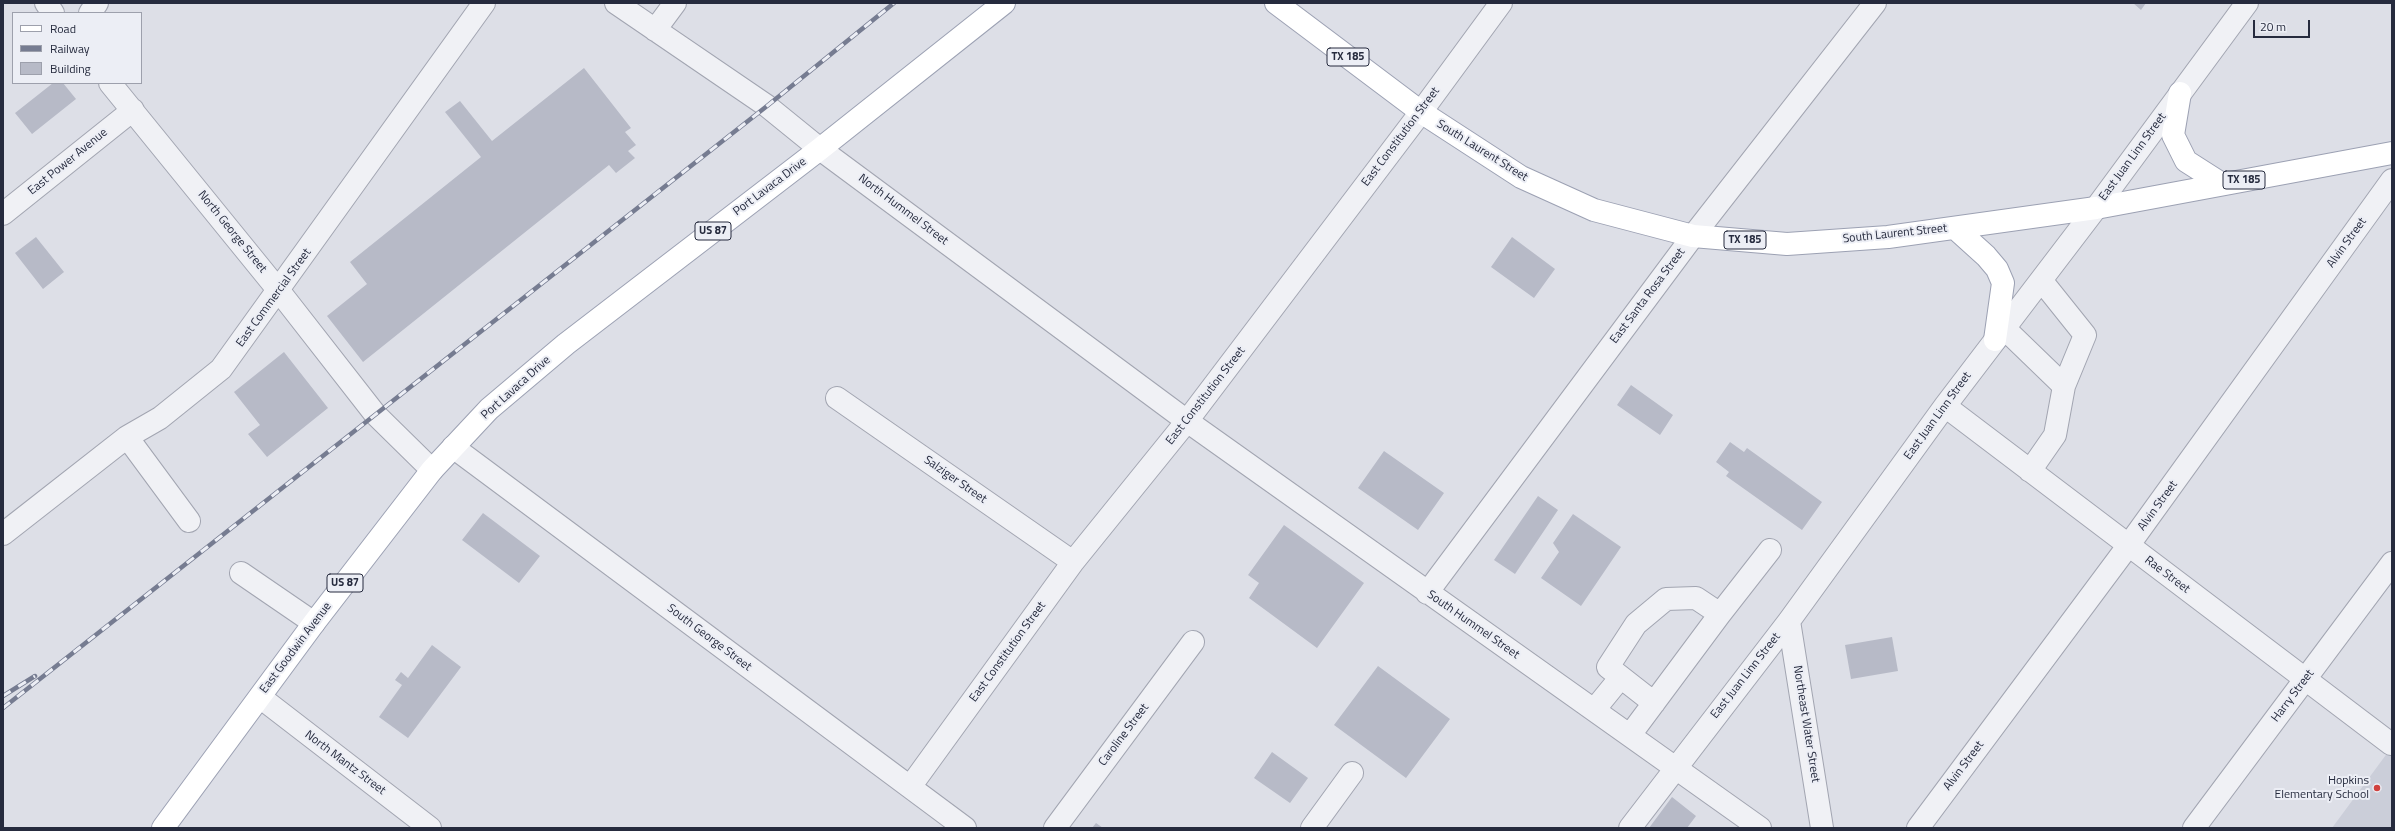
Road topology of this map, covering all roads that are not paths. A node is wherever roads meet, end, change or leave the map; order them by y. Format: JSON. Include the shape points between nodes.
{"nodes":[{"id":1,"x":46,"y":3,"type":"edge"},
{"id":2,"x":97,"y":3,"type":"edge"},
{"id":3,"x":484,"y":3,"type":"edge"},
{"id":4,"x":616,"y":3,"type":"edge"},
{"id":5,"x":674,"y":3,"type":"edge"},
{"id":6,"x":1004,"y":3,"type":"edge"},
{"id":7,"x":1276,"y":3,"type":"edge"},
{"id":8,"x":1501,"y":3,"type":"edge"},
{"id":9,"x":1875,"y":3,"type":"edge"},
{"id":10,"x":2247,"y":3,"type":"edge"},
{"id":11,"x":52,"y":12,"type":"edge"},
{"id":12,"x":91,"y":12,"type":"edge"},
{"id":13,"x":655,"y":30,"type":"junction"},
{"id":14,"x":111,"y":84,"type":"edge"},
{"id":15,"x":2180,"y":93,"type":"junction"},
{"id":16,"x":133,"y":110,"type":"junction"},
{"id":17,"x":1421,"y":112,"type":"junction"},
{"id":18,"x":820,"y":149,"type":"junction"},
{"id":19,"x":2392,"y":152,"type":"edge"},
{"id":20,"x":2392,"y":180,"type":"edge"},
{"id":21,"x":2222,"y":184,"type":"junction"},
{"id":22,"x":2096,"y":208,"type":"junction"},
{"id":23,"x":3,"y":214,"type":"edge"},
{"id":24,"x":1955,"y":228,"type":"junction"},
{"id":25,"x":1693,"y":236,"type":"junction"},
{"id":26,"x":2041,"y":280,"type":"junction"},
{"id":27,"x":279,"y":291,"type":"junction"},
{"id":28,"x":1999,"y":334,"type":"junction"},
{"id":29,"x":2064,"y":386,"type":"junction"},
{"id":30,"x":837,"y":398,"type":"dead end"},
{"id":31,"x":1944,"y":406,"type":"junction"},
{"id":32,"x":1187,"y":421,"type":"junction"},
{"id":33,"x":127,"y":437,"type":"junction"},
{"id":34,"x":453,"y":447,"type":"junction"},
{"id":35,"x":432,"y":470,"type":"junction"},
{"id":36,"x":2030,"y":471,"type":"junction"},
{"id":37,"x":189,"y":521,"type":"dead end"},
{"id":38,"x":3,"y":534,"type":"edge"},
{"id":39,"x":2128,"y":546,"type":"junction"},
{"id":40,"x":1770,"y":550,"type":"dead end"},
{"id":41,"x":1073,"y":562,"type":"junction"},
{"id":42,"x":2392,"y":563,"type":"edge"},
{"id":43,"x":241,"y":573,"type":"dead end"},
{"id":44,"x":1427,"y":593,"type":"junction"},
{"id":45,"x":1720,"y":614,"type":"junction"},
{"id":46,"x":1789,"y":621,"type":"junction"},
{"id":47,"x":314,"y":623,"type":"junction"},
{"id":48,"x":1192,"y":642,"type":"dead end"},
{"id":49,"x":1621,"y":677,"type":"junction"},
{"id":50,"x":2306,"y":678,"type":"junction"},
{"id":51,"x":260,"y":698,"type":"junction"},
{"id":52,"x":1654,"y":703,"type":"junction"},
{"id":53,"x":1594,"y":710,"type":"junction"},
{"id":54,"x":1630,"y":735,"type":"junction"},
{"id":55,"x":2391,"y":744,"type":"dead end"},
{"id":56,"x":1676,"y":766,"type":"junction"},
{"id":57,"x":1352,"y":773,"type":"dead end"},
{"id":58,"x":910,"y":787,"type":"junction"},
{"id":59,"x":163,"y":828,"type":"edge"},
{"id":60,"x":430,"y":828,"type":"edge"},
{"id":61,"x":965,"y":828,"type":"edge"},
{"id":62,"x":1055,"y":828,"type":"edge"},
{"id":63,"x":1312,"y":828,"type":"edge"},
{"id":64,"x":1630,"y":828,"type":"edge"},
{"id":65,"x":1760,"y":828,"type":"edge"},
{"id":66,"x":1822,"y":828,"type":"edge"},
{"id":67,"x":1918,"y":828,"type":"edge"},
{"id":68,"x":2194,"y":828,"type":"edge"}],
"edges":[{"from":1,"to":11,"type":"street"},
{"from":2,"to":12,"type":"street"},
{"from":3,"to":27,"type":"street","name":"East Commercial Street"},
{"from":4,"to":13,"type":"street","name":"North Hummel Street"},
{"from":5,"to":13,"type":"street"},
{"from":6,"to":18,"type":"main road","name":"Port Lavaca Drive","number":"US 87"},
{"from":7,"to":17,"type":"main road","number":"TX 185"},
{"from":8,"to":17,"type":"street","name":"East Constitution Street"},
{"from":9,"to":25,"type":"street","name":"East Santa Rosa Street"},
{"from":10,"to":15,"type":"street","name":"East Juan Linn Street"},
{"from":13,"to":18,"type":"street","name":"North Hummel Street","via":[[767,106]]},
{"from":14,"to":16,"type":"street","name":"North George Street"},
{"from":15,"to":21,"type":"main road","via":[[2174,135],[2186,161]]},
{"from":15,"to":22,"type":"street","name":"East Juan Linn Street"},
{"from":16,"to":23,"type":"street","name":"East Power Avenue"},
{"from":16,"to":27,"type":"street","name":"North George Street"},
{"from":17,"to":25,"type":"main road","name":"South Laurent Street","number":"TX 185","via":[[1521,177],[1594,210]]},
{"from":17,"to":32,"type":"street","name":"East Constitution Street"},
{"from":18,"to":32,"type":"street","name":"North Hummel Street"},
{"from":18,"to":34,"type":"main road","name":"Port Lavaca Drive","number":"US 87","via":[[566,344],[489,409]]},
{"from":19,"to":21,"type":"main road","name":"South Laurent Street","number":"TX 185"},
{"from":20,"to":39,"type":"street","name":"Alvin Street"},
{"from":21,"to":22,"type":"main road","name":"South Laurent Street","number":"TX 185"},
{"from":22,"to":24,"type":"main road","name":"South Laurent Street","number":"TX 185"},
{"from":22,"to":26,"type":"street","name":"East Juan Linn Street"},
{"from":24,"to":25,"type":"main road","name":"South Laurent Street","number":"TX 185","via":[[1888,237],[1787,244]]},
{"from":24,"to":28,"type":"main road","via":[[1990,260],[2003,283]]},
{"from":25,"to":44,"type":"street","name":"East Santa Rosa Street"},
{"from":26,"to":28,"type":"street","name":"East Juan Linn Street"},
{"from":26,"to":29,"type":"street","via":[[2085,335]]},
{"from":27,"to":33,"type":"street","name":"East Commercial Street","via":[[221,369],[160,418]]},
{"from":27,"to":35,"type":"street","name":"North George Street","via":[[375,414]]},
{"from":28,"to":29,"type":"street"},
{"from":28,"to":31,"type":"street","name":"East Juan Linn Street"},
{"from":29,"to":36,"type":"street","via":[[2055,435]]},
{"from":30,"to":41,"type":"street","name":"Salziger Street"},
{"from":31,"to":36,"type":"street","name":"Rae Street"},
{"from":31,"to":46,"type":"street","name":"East Juan Linn Street"},
{"from":32,"to":41,"type":"street","name":"East Constitution Street"},
{"from":32,"to":44,"type":"street","name":"South Hummel Street"},
{"from":33,"to":37,"type":"street"},
{"from":33,"to":38,"type":"street","name":"East Commercial Street"},
{"from":34,"to":35,"type":"main road","name":"Port Lavaca Drive","number":"US 87"},
{"from":34,"to":58,"type":"street","name":"South George Street"},
{"from":35,"to":47,"type":"main road","name":"East Goodwin Avenue","number":"US 87"},
{"from":36,"to":39,"type":"street","name":"Rae Street"},
{"from":39,"to":50,"type":"street","name":"Rae Street"},
{"from":39,"to":67,"type":"street","name":"Alvin Street"},
{"from":40,"to":45,"type":"street"},
{"from":41,"to":58,"type":"street","name":"East Constitution Street"},
{"from":42,"to":50,"type":"street","name":"Harry Street"},
{"from":43,"to":47,"type":"street"},
{"from":44,"to":53,"type":"street","name":"South Hummel Street"},
{"from":45,"to":49,"type":"street","via":[[1696,598],[1666,599],[1636,624],[1608,667]]},
{"from":45,"to":52,"type":"street"},
{"from":46,"to":56,"type":"street","name":"East Juan Linn Street"},
{"from":46,"to":66,"type":"street","name":"Northeast Water Street"},
{"from":47,"to":51,"type":"main road","name":"East Goodwin Avenue","number":"US 87"},
{"from":48,"to":62,"type":"street","name":"Caroline Street"},
{"from":49,"to":52,"type":"street"},
{"from":49,"to":53,"type":"street"},
{"from":50,"to":55,"type":"street","name":"Rae Street"},
{"from":50,"to":68,"type":"street","name":"Harry Street"},
{"from":51,"to":59,"type":"main road","name":"East Goodwin Avenue","number":"US 87"},
{"from":51,"to":60,"type":"street","name":"North Mantz Street"},
{"from":52,"to":54,"type":"street"},
{"from":53,"to":54,"type":"street","name":"South Hummel Street"},
{"from":54,"to":56,"type":"street","name":"South Hummel Street"},
{"from":56,"to":64,"type":"street","name":"East Juan Linn Street"},
{"from":56,"to":65,"type":"street","name":"South Hummel Street"},
{"from":57,"to":63,"type":"street"},
{"from":58,"to":61,"type":"street","name":"South George Street"}]}
